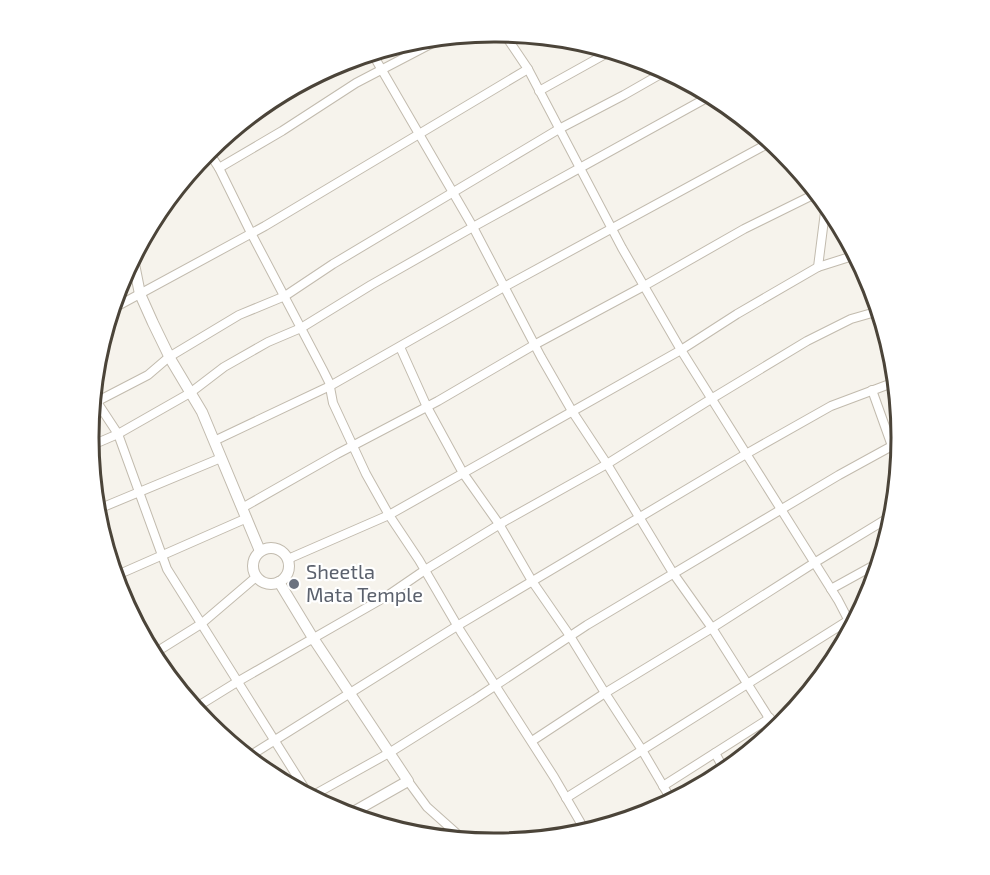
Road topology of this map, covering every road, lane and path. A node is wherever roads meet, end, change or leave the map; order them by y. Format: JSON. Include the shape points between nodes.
{"nodes":[{"id":1,"x":510,"y":43,"type":"edge"},
{"id":2,"x":421,"y":49,"type":"edge"},
{"id":3,"x":601,"y":56,"type":"edge"},
{"id":4,"x":377,"y":60,"type":"edge"},
{"id":5,"x":528,"y":69,"type":"junction"},
{"id":6,"x":383,"y":70,"type":"junction"},
{"id":7,"x":656,"y":77,"type":"edge"},
{"id":8,"x":539,"y":91,"type":"junction"},
{"id":9,"x":702,"y":101,"type":"edge"},
{"id":10,"x":559,"y":129,"type":"junction"},
{"id":11,"x":419,"y":134,"type":"junction"},
{"id":12,"x":763,"y":146,"type":"edge"},
{"id":13,"x":214,"y":160,"type":"edge"},
{"id":14,"x":219,"y":168,"type":"junction"},
{"id":15,"x":580,"y":168,"type":"junction"},
{"id":16,"x":452,"y":192,"type":"junction"},
{"id":17,"x":809,"y":197,"type":"edge"},
{"id":18,"x":824,"y":218,"type":"edge"},
{"id":19,"x":472,"y":227,"type":"junction"},
{"id":20,"x":612,"y":228,"type":"junction"},
{"id":21,"x":251,"y":233,"type":"junction"},
{"id":22,"x":847,"y":258,"type":"edge"},
{"id":23,"x":818,"y":267,"type":"junction"},
{"id":24,"x":135,"y":273,"type":"edge"},
{"id":25,"x":644,"y":286,"type":"junction"},
{"id":26,"x":504,"y":287,"type":"junction"},
{"id":27,"x":140,"y":294,"type":"junction"},
{"id":28,"x":285,"y":296,"type":"junction"},
{"id":29,"x":123,"y":303,"type":"edge"},
{"id":30,"x":871,"y":313,"type":"edge"},
{"id":31,"x":302,"y":328,"type":"junction"},
{"id":32,"x":534,"y":345,"type":"junction"},
{"id":33,"x":400,"y":347,"type":"junction"},
{"id":34,"x":681,"y":350,"type":"junction"},
{"id":35,"x":170,"y":357,"type":"junction"},
{"id":36,"x":887,"y":385,"type":"edge"},
{"id":37,"x":330,"y":386,"type":"junction"},
{"id":38,"x":873,"y":390,"type":"junction"},
{"id":39,"x":190,"y":393,"type":"junction"},
{"id":40,"x":102,"y":397,"type":"edge"},
{"id":41,"x":711,"y":399,"type":"junction"},
{"id":42,"x":427,"y":407,"type":"junction"},
{"id":43,"x":100,"y":410,"type":"edge"},
{"id":44,"x":572,"y":411,"type":"junction"},
{"id":45,"x":118,"y":434,"type":"junction"},
{"id":46,"x":214,"y":441,"type":"junction"},
{"id":47,"x":99,"y":442,"type":"edge"},
{"id":48,"x":891,"y":443,"type":"edge"},
{"id":49,"x":353,"y":446,"type":"junction"},
{"id":50,"x":891,"y":447,"type":"edge"},
{"id":51,"x":746,"y":454,"type":"junction"},
{"id":52,"x":221,"y":458,"type":"junction"},
{"id":53,"x":607,"y":464,"type":"junction"},
{"id":54,"x":463,"y":473,"type":"junction"},
{"id":55,"x":140,"y":492,"type":"junction"},
{"id":56,"x":106,"y":506,"type":"edge"},
{"id":57,"x":781,"y":510,"type":"junction"},
{"id":58,"x":244,"y":513,"type":"junction"},
{"id":59,"x":389,"y":515,"type":"junction"},
{"id":60,"x":640,"y":518,"type":"junction"},
{"id":61,"x":881,"y":522,"type":"edge"},
{"id":62,"x":499,"y":525,"type":"junction"},
{"id":63,"x":260,"y":551,"type":"junction"},
{"id":64,"x":162,"y":555,"type":"junction"},
{"id":65,"x":288,"y":559,"type":"junction"},
{"id":66,"x":814,"y":563,"type":"junction"},
{"id":67,"x":869,"y":568,"type":"edge"},
{"id":68,"x":424,"y":570,"type":"junction"},
{"id":69,"x":123,"y":572,"type":"edge"},
{"id":70,"x":673,"y":573,"type":"junction"},
{"id":71,"x":256,"y":577,"type":"junction"},
{"id":72,"x":532,"y":581,"type":"junction"},
{"id":73,"x":279,"y":582,"type":"junction"},
{"id":74,"x":831,"y":589,"type":"junction"},
{"id":75,"x":847,"y":618,"type":"edge"},
{"id":76,"x":201,"y":624,"type":"junction"},
{"id":77,"x":457,"y":626,"type":"junction"},
{"id":78,"x":712,"y":628,"type":"junction"},
{"id":79,"x":842,"y":628,"type":"edge"},
{"id":80,"x":570,"y":636,"type":"junction"},
{"id":81,"x":313,"y":638,"type":"junction"},
{"id":82,"x":161,"y":649,"type":"edge"},
{"id":83,"x":237,"y":682,"type":"junction"},
{"id":84,"x":748,"y":684,"type":"junction"},
{"id":85,"x":496,"y":686,"type":"junction"},
{"id":86,"x":350,"y":693,"type":"junction"},
{"id":87,"x":605,"y":693,"type":"junction"},
{"id":88,"x":203,"y":703,"type":"edge"},
{"id":89,"x":770,"y":718,"type":"joint"},
{"id":90,"x":275,"y":741,"type":"junction"},
{"id":91,"x":532,"y":741,"type":"junction"},
{"id":92,"x":642,"y":750,"type":"junction"},
{"id":93,"x":256,"y":752,"type":"edge"},
{"id":94,"x":388,"y":753,"type":"junction"},
{"id":95,"x":715,"y":753,"type":"junction"},
{"id":96,"x":720,"y":762,"type":"edge"},
{"id":97,"x":408,"y":781,"type":"junction"},
{"id":98,"x":301,"y":782,"type":"edge"},
{"id":99,"x":663,"y":786,"type":"junction"},
{"id":100,"x":319,"y":792,"type":"edge"},
{"id":101,"x":667,"y":793,"type":"edge"},
{"id":102,"x":566,"y":798,"type":"junction"},
{"id":103,"x":359,"y":809,"type":"edge"},
{"id":104,"x":581,"y":823,"type":"edge"},
{"id":105,"x":454,"y":831,"type":"edge"}],
"edges":[{"from":1,"to":5,"type":"street"},
{"from":2,"to":6,"type":"street"},
{"from":3,"to":8,"type":"street"},
{"from":4,"to":6,"type":"street"},
{"from":5,"to":8,"type":"street"},
{"from":5,"to":11,"type":"street"},
{"from":6,"to":11,"type":"street"},
{"from":6,"to":14,"type":"street"},
{"from":7,"to":10,"type":"street"},
{"from":8,"to":10,"type":"street"},
{"from":9,"to":15,"type":"street"},
{"from":10,"to":15,"type":"street"},
{"from":10,"to":16,"type":"street"},
{"from":11,"to":16,"type":"street"},
{"from":11,"to":21,"type":"street"},
{"from":12,"to":20,"type":"street"},
{"from":13,"to":14,"type":"street"},
{"from":14,"to":21,"type":"street"},
{"from":15,"to":19,"type":"street"},
{"from":15,"to":20,"type":"street"},
{"from":16,"to":19,"type":"street"},
{"from":16,"to":28,"type":"street"},
{"from":17,"to":25,"type":"street"},
{"from":18,"to":23,"type":"street"},
{"from":19,"to":26,"type":"street"},
{"from":19,"to":31,"type":"street"},
{"from":20,"to":25,"type":"street"},
{"from":20,"to":26,"type":"street"},
{"from":21,"to":27,"type":"street"},
{"from":21,"to":28,"type":"street"},
{"from":22,"to":23,"type":"street"},
{"from":23,"to":34,"type":"street"},
{"from":24,"to":27,"type":"street"},
{"from":25,"to":32,"type":"street"},
{"from":25,"to":34,"type":"street"},
{"from":26,"to":32,"type":"street"},
{"from":26,"to":33,"type":"street"},
{"from":27,"to":29,"type":"street"},
{"from":27,"to":35,"type":"street"},
{"from":28,"to":31,"type":"street"},
{"from":28,"to":35,"type":"street","via":[[239,315]]},
{"from":30,"to":41,"type":"street","via":[[807,342]]},
{"from":31,"to":37,"type":"street"},
{"from":31,"to":39,"type":"street","via":[[233,362]]},
{"from":32,"to":42,"type":"street"},
{"from":32,"to":44,"type":"street"},
{"from":33,"to":37,"type":"street"},
{"from":33,"to":42,"type":"street"},
{"from":34,"to":41,"type":"street"},
{"from":34,"to":44,"type":"street"},
{"from":35,"to":39,"type":"street"},
{"from":35,"to":40,"type":"street","via":[[148,375]]},
{"from":36,"to":38,"type":"street"},
{"from":37,"to":46,"type":"street"},
{"from":37,"to":49,"type":"street","via":[[333,403]]},
{"from":38,"to":48,"type":"street"},
{"from":38,"to":51,"type":"street","via":[[831,406]]},
{"from":39,"to":45,"type":"street"},
{"from":39,"to":46,"type":"street"},
{"from":41,"to":51,"type":"street"},
{"from":41,"to":53,"type":"street"},
{"from":42,"to":49,"type":"street"},
{"from":42,"to":54,"type":"street"},
{"from":43,"to":45,"type":"street"},
{"from":44,"to":53,"type":"street"},
{"from":44,"to":54,"type":"street"},
{"from":45,"to":47,"type":"street"},
{"from":45,"to":55,"type":"street"},
{"from":46,"to":52,"type":"street"},
{"from":49,"to":58,"type":"street"},
{"from":49,"to":59,"type":"street"},
{"from":50,"to":57,"type":"street"},
{"from":51,"to":57,"type":"street"},
{"from":51,"to":60,"type":"street"},
{"from":52,"to":55,"type":"street"},
{"from":52,"to":58,"type":"street"},
{"from":53,"to":60,"type":"street"},
{"from":53,"to":62,"type":"street"},
{"from":54,"to":59,"type":"street"},
{"from":54,"to":62,"type":"street"},
{"from":55,"to":56,"type":"street"},
{"from":55,"to":64,"type":"street"},
{"from":57,"to":66,"type":"street"},
{"from":57,"to":70,"type":"street"},
{"from":58,"to":63,"type":"street"},
{"from":58,"to":64,"type":"street"},
{"from":59,"to":65,"type":"street"},
{"from":59,"to":68,"type":"street"},
{"from":60,"to":70,"type":"street"},
{"from":60,"to":72,"type":"street"},
{"from":61,"to":66,"type":"street"},
{"from":62,"to":68,"type":"street"},
{"from":62,"to":72,"type":"street"},
{"from":63,"to":65,"type":"street","via":[[272,547]]},
{"from":63,"to":71,"type":"street","via":[[253,564]]},
{"from":64,"to":69,"type":"street"},
{"from":64,"to":76,"type":"street"},
{"from":65,"to":73,"type":"street","via":[[288,572]]},
{"from":66,"to":74,"type":"street"},
{"from":66,"to":78,"type":"street"},
{"from":67,"to":74,"type":"street"},
{"from":68,"to":77,"type":"street"},
{"from":68,"to":81,"type":"street"},
{"from":70,"to":78,"type":"street"},
{"from":70,"to":80,"type":"street"},
{"from":71,"to":73,"type":"street","via":[[266,583]]},
{"from":71,"to":76,"type":"street"},
{"from":72,"to":77,"type":"street"},
{"from":72,"to":80,"type":"street"},
{"from":73,"to":81,"type":"street"},
{"from":74,"to":75,"type":"street"},
{"from":76,"to":82,"type":"street"},
{"from":76,"to":83,"type":"street"},
{"from":77,"to":85,"type":"street"},
{"from":77,"to":86,"type":"street"},
{"from":78,"to":84,"type":"street"},
{"from":78,"to":87,"type":"street"},
{"from":79,"to":84,"type":"street"},
{"from":80,"to":85,"type":"street"},
{"from":80,"to":87,"type":"street"},
{"from":81,"to":83,"type":"street"},
{"from":81,"to":86,"type":"street"},
{"from":83,"to":88,"type":"street"},
{"from":83,"to":90,"type":"street"},
{"from":84,"to":89,"type":"street"},
{"from":84,"to":92,"type":"street"},
{"from":85,"to":91,"type":"street"},
{"from":85,"to":94,"type":"street"},
{"from":86,"to":90,"type":"street"},
{"from":86,"to":94,"type":"street"},
{"from":87,"to":91,"type":"street"},
{"from":87,"to":92,"type":"street"},
{"from":89,"to":95,"type":"street"},
{"from":90,"to":93,"type":"street"},
{"from":90,"to":98,"type":"street"},
{"from":91,"to":102,"type":"street"},
{"from":92,"to":99,"type":"street"},
{"from":92,"to":102,"type":"street"},
{"from":94,"to":97,"type":"street"},
{"from":94,"to":100,"type":"street"},
{"from":95,"to":96,"type":"street"},
{"from":95,"to":99,"type":"street"},
{"from":97,"to":103,"type":"street"},
{"from":97,"to":105,"type":"street","via":[[427,807]]},
{"from":99,"to":101,"type":"street"},
{"from":102,"to":104,"type":"street"}]}
